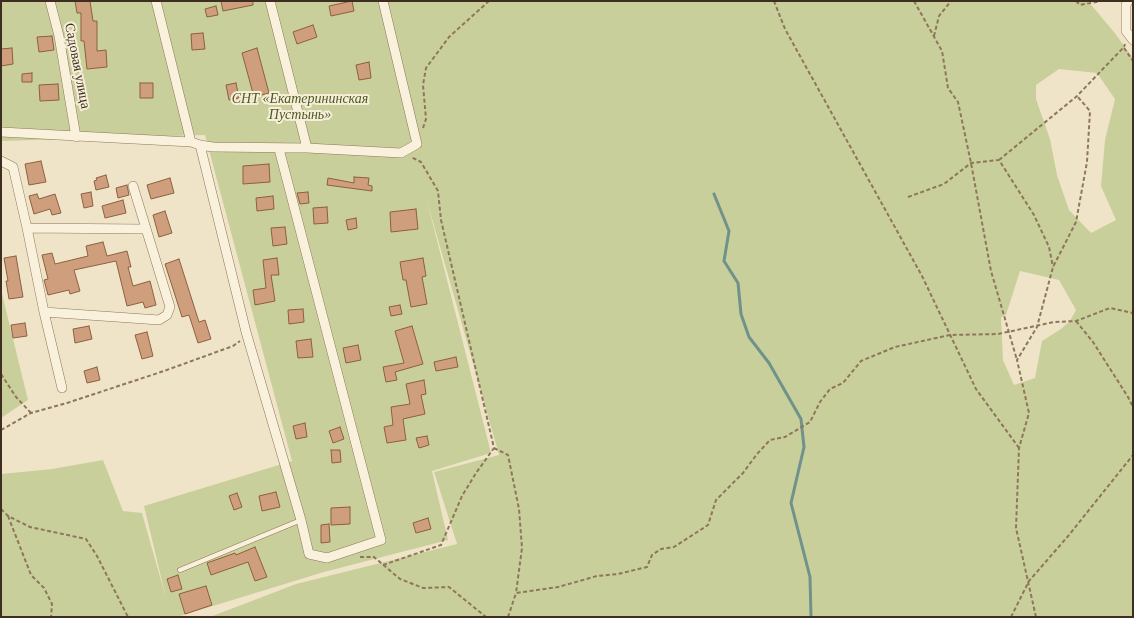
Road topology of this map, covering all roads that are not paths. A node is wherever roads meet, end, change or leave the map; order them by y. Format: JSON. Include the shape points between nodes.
{"nodes":[{"id":1,"x":50,"y":1,"type":"edge"},
{"id":2,"x":156,"y":1,"type":"edge"},
{"id":3,"x":270,"y":1,"type":"edge"},
{"id":4,"x":384,"y":1,"type":"edge"},
{"id":5,"x":1128,"y":1,"type":"edge"},
{"id":6,"x":1131,"y":38,"type":"edge"},
{"id":7,"x":1,"y":132,"type":"edge"},
{"id":8,"x":76,"y":137,"type":"junction"},
{"id":9,"x":196,"y":144,"type":"junction"},
{"id":10,"x":307,"y":148,"type":"junction"},
{"id":11,"x":278,"y":149,"type":"junction"},
{"id":12,"x":1,"y":161,"type":"edge"},
{"id":13,"x":133,"y":186,"type":"dead end"},
{"id":14,"x":27,"y":228,"type":"junction"},
{"id":15,"x":145,"y":229,"type":"junction"},
{"id":16,"x":44,"y":312,"type":"junction"},
{"id":17,"x":62,"y":388,"type":"dead end"},
{"id":18,"x":301,"y":520,"type":"junction"},
{"id":19,"x":180,"y":570,"type":"dead end"}],
"edges":[{"from":1,"to":8,"type":"street","name":"Садовая улица"},
{"from":2,"to":9,"type":"street"},
{"from":3,"to":10,"type":"street"},
{"from":4,"to":10,"type":"street","via":[[417,144],[401,153]]},
{"from":5,"to":6,"type":"street","via":[[1126,31]]},
{"from":7,"to":8,"type":"street"},
{"from":8,"to":9,"type":"street"},
{"from":9,"to":11,"type":"street"},
{"from":9,"to":18,"type":"street"},
{"from":10,"to":11,"type":"street"},
{"from":11,"to":18,"type":"street","via":[[381,540],[327,558],[309,554]]},
{"from":12,"to":14,"type":"street","via":[[13,167]]},
{"from":13,"to":15,"type":"street"},
{"from":14,"to":15,"type":"street"},
{"from":14,"to":16,"type":"street"},
{"from":15,"to":16,"type":"street","via":[[170,307],[167,315],[159,320]]},
{"from":16,"to":17,"type":"street"},
{"from":18,"to":19,"type":"lane"}]}
